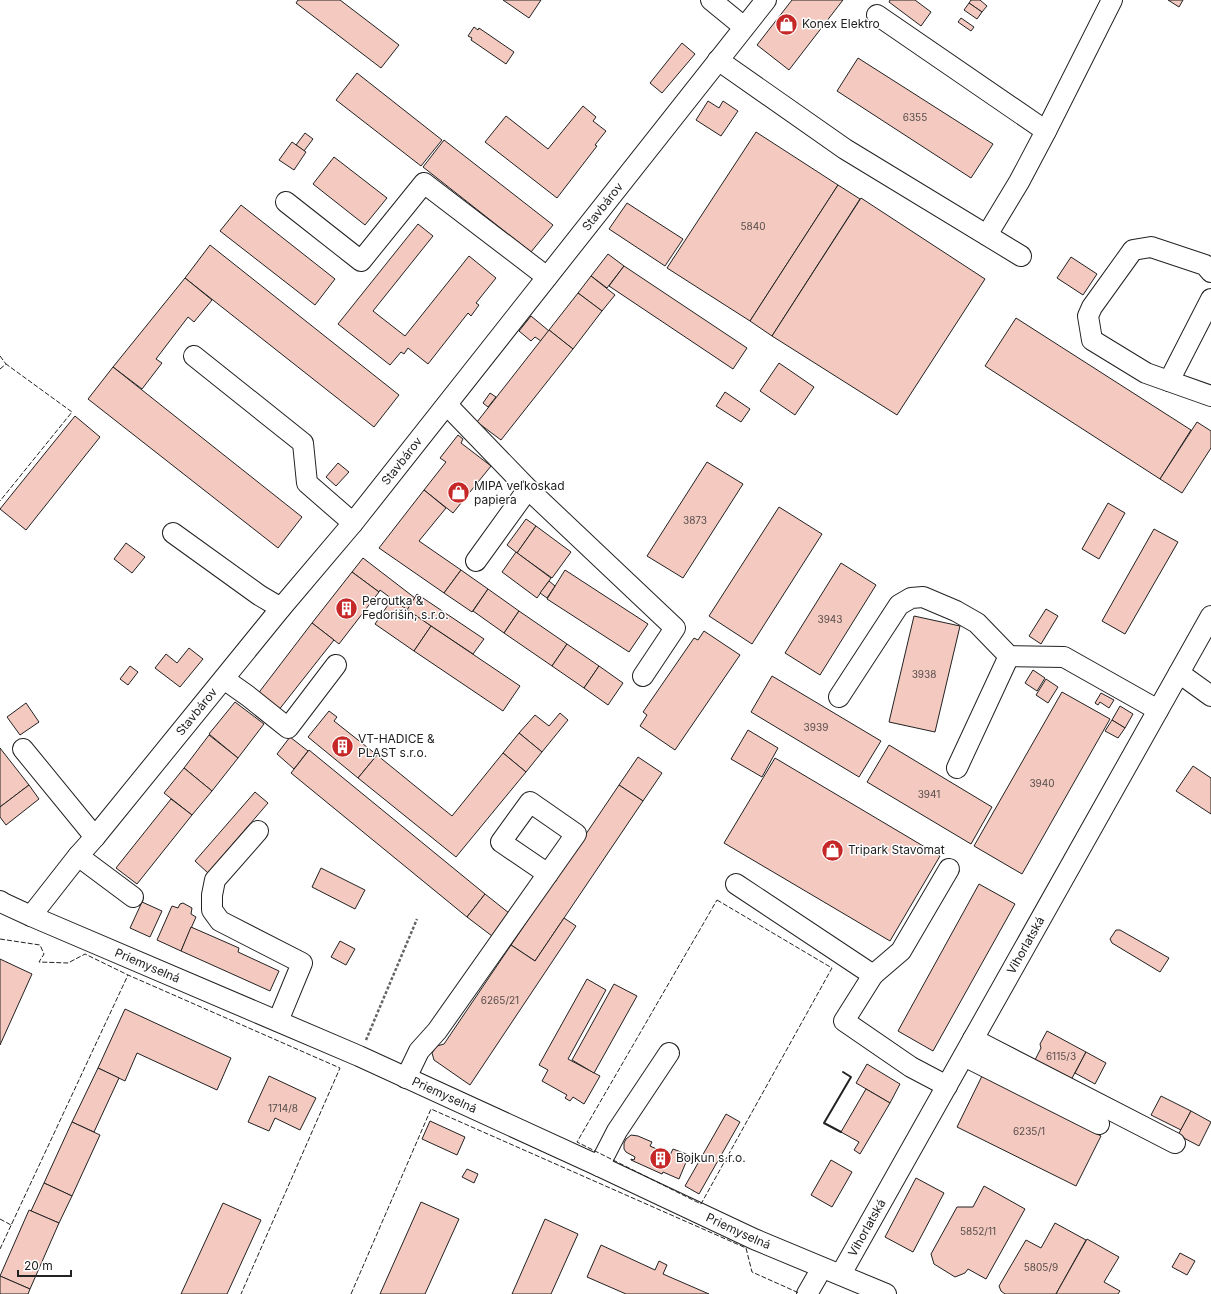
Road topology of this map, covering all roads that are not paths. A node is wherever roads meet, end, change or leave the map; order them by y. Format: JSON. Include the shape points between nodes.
{"nodes":[{"id":1,"x":711,"y":0,"type":"edge"},
{"id":2,"x":766,"y":0,"type":"edge"},
{"id":3,"x":1112,"y":0,"type":"edge"},
{"id":4,"x":877,"y":14,"type":"dead end"},
{"id":5,"x":744,"y":27,"type":"junction"},
{"id":6,"x":718,"y":60,"type":"junction"},
{"id":7,"x":1046,"y":130,"type":"junction"},
{"id":8,"x":286,"y":202,"type":"dead end"},
{"id":9,"x":987,"y":235,"type":"junction"},
{"id":10,"x":1021,"y":256,"type":"dead end"},
{"id":11,"x":1211,"y":272,"type":"edge"},
{"id":12,"x":547,"y":277,"type":"junction"},
{"id":13,"x":1211,"y":299,"type":"edge"},
{"id":14,"x":194,"y":356,"type":"dead end"},
{"id":15,"x":1169,"y":381,"type":"junction"},
{"id":16,"x":1211,"y":396,"type":"edge"},
{"id":17,"x":446,"y":405,"type":"junction"},
{"id":18,"x":528,"y":489,"type":"junction"},
{"id":19,"x":353,"y":523,"type":"junction"},
{"id":20,"x":173,"y":533,"type":"dead end"},
{"id":21,"x":476,"y":561,"type":"dead end"},
{"id":22,"x":281,"y":608,"type":"junction"},
{"id":23,"x":1211,"y":616,"type":"edge"},
{"id":24,"x":1009,"y":656,"type":"junction"},
{"id":25,"x":336,"y":666,"type":"dead end"},
{"id":26,"x":1179,"y":673,"type":"junction"},
{"id":27,"x":643,"y":676,"type":"dead end"},
{"id":28,"x":224,"y":679,"type":"junction"},
{"id":29,"x":1211,"y":696,"type":"edge"},
{"id":30,"x":839,"y":697,"type":"dead end"},
{"id":31,"x":1158,"y":710,"type":"junction"},
{"id":32,"x":23,"y":749,"type":"dead end"},
{"id":33,"x":957,"y":768,"type":"dead end"},
{"id":34,"x":258,"y":831,"type":"dead end"},
{"id":35,"x":96,"y":837,"type":"junction"},
{"id":36,"x":78,"y":856,"type":"junction"},
{"id":37,"x":949,"y":869,"type":"dead end"},
{"id":38,"x":548,"y":874,"type":"dead end"},
{"id":39,"x":736,"y":884,"type":"dead end"},
{"id":40,"x":133,"y":897,"type":"dead end"},
{"id":41,"x":1,"y":905,"type":"edge"},
{"id":42,"x":31,"y":916,"type":"junction"},
{"id":43,"x":873,"y":975,"type":"junction"},
{"id":44,"x":278,"y":1021,"type":"junction"},
{"id":45,"x":969,"y":1048,"type":"junction"},
{"id":46,"x":669,"y":1053,"type":"dead end"},
{"id":47,"x":406,"y":1078,"type":"junction"},
{"id":48,"x":947,"y":1086,"type":"junction"},
{"id":49,"x":1099,"y":1124,"type":"dead end"},
{"id":50,"x":1175,"y":1143,"type":"dead end"},
{"id":51,"x":599,"y":1166,"type":"junction"},
{"id":52,"x":822,"y":1268,"type":"junction"},
{"id":53,"x":841,"y":1274,"type":"junction"},
{"id":54,"x":807,"y":1294,"type":"edge"},
{"id":55,"x":886,"y":1294,"type":"edge"}],
"edges":[{"from":1,"to":5,"type":"street"},
{"from":2,"to":5,"type":"street","name":"Stavbárov"},
{"from":3,"to":7,"type":"street"},
{"from":4,"to":7,"type":"street"},
{"from":5,"to":6,"type":"street","name":"Stavbárov"},
{"from":6,"to":9,"type":"street","via":[[845,148]]},
{"from":6,"to":12,"type":"street","name":"Stavbárov"},
{"from":7,"to":9,"type":"street"},
{"from":8,"to":12,"type":"street","via":[[361,261],[424,183]]},
{"from":9,"to":10,"type":"street"},
{"from":11,"to":15,"type":"street","via":[[1205,265],[1151,246],[1133,250],[1088,316],[1092,340],[1146,373]]},
{"from":12,"to":17,"type":"street","name":"Stavbárov"},
{"from":13,"to":15,"type":"street"},
{"from":14,"to":19,"type":"street","via":[[303,443],[307,483]]},
{"from":15,"to":16,"type":"street"},
{"from":17,"to":18,"type":"street"},
{"from":17,"to":19,"type":"street","name":"Stavbárov"},
{"from":18,"to":21,"type":"street"},
{"from":18,"to":27,"type":"street","via":[[675,628]]},
{"from":19,"to":22,"type":"street","name":"Stavbárov"},
{"from":20,"to":22,"type":"street"},
{"from":22,"to":28,"type":"street","name":"Stavbárov"},
{"from":23,"to":26,"type":"street","name":"Vihorlatská"},
{"from":24,"to":30,"type":"street","via":[[977,623],[922,597],[911,598],[899,605]]},
{"from":24,"to":31,"type":"street","via":[[1064,657]]},
{"from":24,"to":33,"type":"street"},
{"from":25,"to":28,"type":"street","via":[[288,728]]},
{"from":26,"to":29,"type":"street"},
{"from":26,"to":31,"type":"street","name":"Vihorlatská"},
{"from":28,"to":35,"type":"street","name":"Stavbárov"},
{"from":31,"to":45,"type":"street","name":"Vihorlatská"},
{"from":32,"to":35,"type":"street"},
{"from":34,"to":44,"type":"street","via":[[215,880],[212,910],[220,921],[302,963]]},
{"from":35,"to":36,"type":"street","name":"Stavbárov"},
{"from":36,"to":40,"type":"street"},
{"from":36,"to":42,"type":"street","name":"Stavbárov"},
{"from":37,"to":43,"type":"street","via":[[901,951]]},
{"from":38,"to":47,"type":"street","via":[[437,1031],[419,1051]]},
{"from":39,"to":43,"type":"street"},
{"from":41,"to":42,"type":"street","name":"Priemyselná"},
{"from":42,"to":44,"type":"street","name":"Priemyselná"},
{"from":43,"to":48,"type":"street","via":[[844,1021],[911,1067]]},
{"from":44,"to":47,"type":"street","name":"Priemyselná"},
{"from":45,"to":48,"type":"street","name":"Vihorlatská"},
{"from":45,"to":49,"type":"street"},
{"from":45,"to":50,"type":"street"},
{"from":46,"to":51,"type":"street","via":[[617,1131]]},
{"from":47,"to":51,"type":"street","name":"Priemyselná"},
{"from":48,"to":53,"type":"street","name":"Vihorlatská"},
{"from":51,"to":52,"type":"street","name":"Priemyselná","via":[[754,1240]]},
{"from":52,"to":53,"type":"street","name":"Priemyselná"},
{"from":52,"to":54,"type":"street"},
{"from":53,"to":55,"type":"street","name":"Priemyselná"}]}
